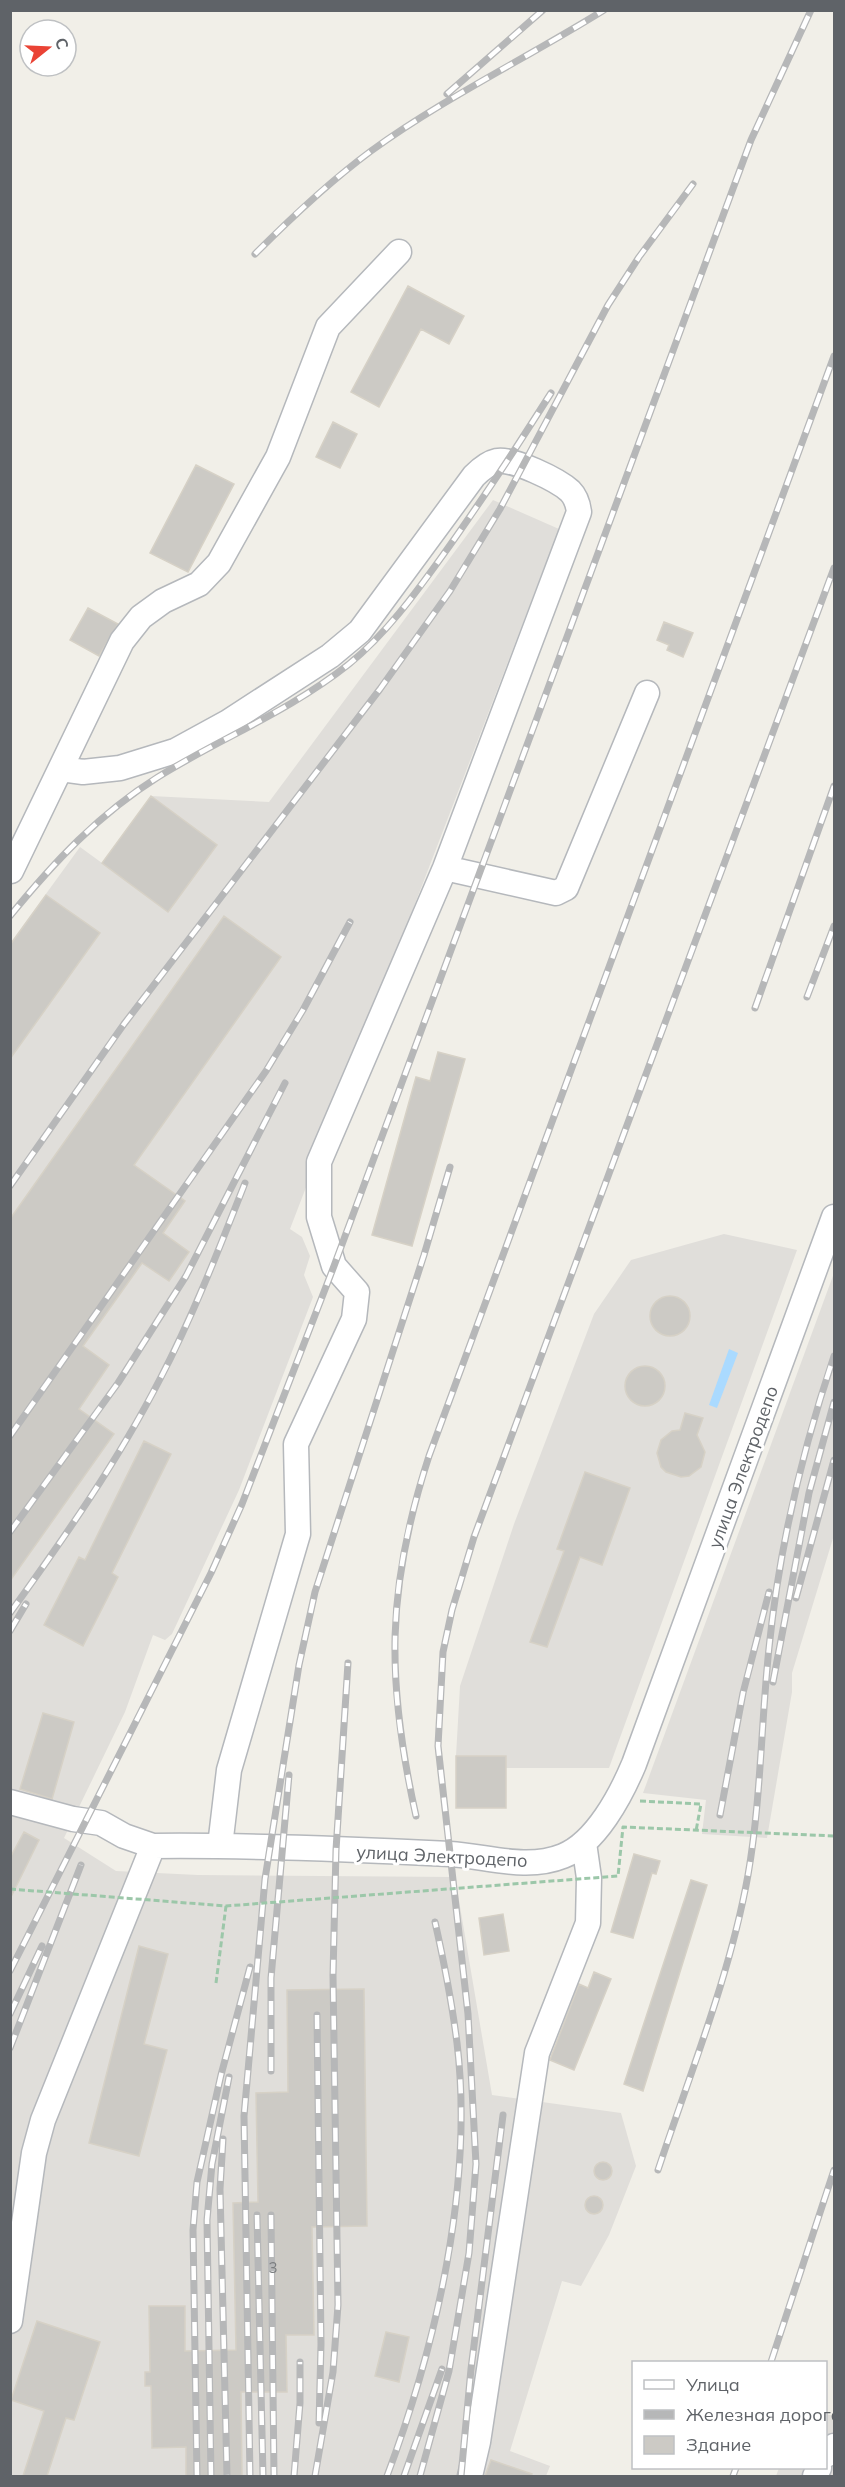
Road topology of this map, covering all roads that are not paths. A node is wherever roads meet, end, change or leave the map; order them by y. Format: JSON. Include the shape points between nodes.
{"nodes":[{"id":1,"x":399,"y":252,"type":"dead end"},
{"id":2,"x":647,"y":693,"type":"dead end"},
{"id":3,"x":61,"y":769,"type":"junction"},
{"id":4,"x":445,"y":868,"type":"junction"},
{"id":5,"x":11,"y":871,"type":"edge"},
{"id":6,"x":834,"y":1217,"type":"edge"},
{"id":7,"x":10,"y":1802,"type":"edge"},
{"id":8,"x":584,"y":1843,"type":"junction"},
{"id":9,"x":220,"y":1845,"type":"junction"},
{"id":10,"x":153,"y":1846,"type":"junction"},
{"id":11,"x":10,"y":2321,"type":"edge"},
{"id":12,"x":470,"y":2476,"type":"edge"}],
"edges":[{"from":1,"to":3,"type":"street","via":[[327,327],[278,457],[219,564],[199,584],[151,609],[130,628],[107,668]]},
{"from":2,"to":4,"type":"street","via":[[566,888],[556,893]]},
{"from":3,"to":4,"type":"street","via":[[83,772],[120,768],[175,751],[330,656],[360,631],[474,476],[491,463],[507,461],[571,492],[579,512]]},
{"from":3,"to":5,"type":"street"},
{"from":4,"to":9,"type":"street","via":[[319,1162],[319,1217],[334,1266],[357,1292],[354,1319],[296,1444],[298,1533],[229,1770]]},
{"from":6,"to":8,"type":"street","name":"улица Электродепо","via":[[634,1764],[612,1808]]},
{"from":7,"to":10,"type":"street","name":"улица Электродепо","via":[[101,1823]]},
{"from":8,"to":9,"type":"street","name":"улица Электродепо","via":[[548,1860],[512,1862],[451,1854]]},
{"from":8,"to":12,"type":"street","via":[[589,1878],[588,1923],[537,2053]]},
{"from":9,"to":10,"type":"street","name":"улица Электродепо"},
{"from":10,"to":11,"type":"street","via":[[43,2120],[34,2153]]}]}
